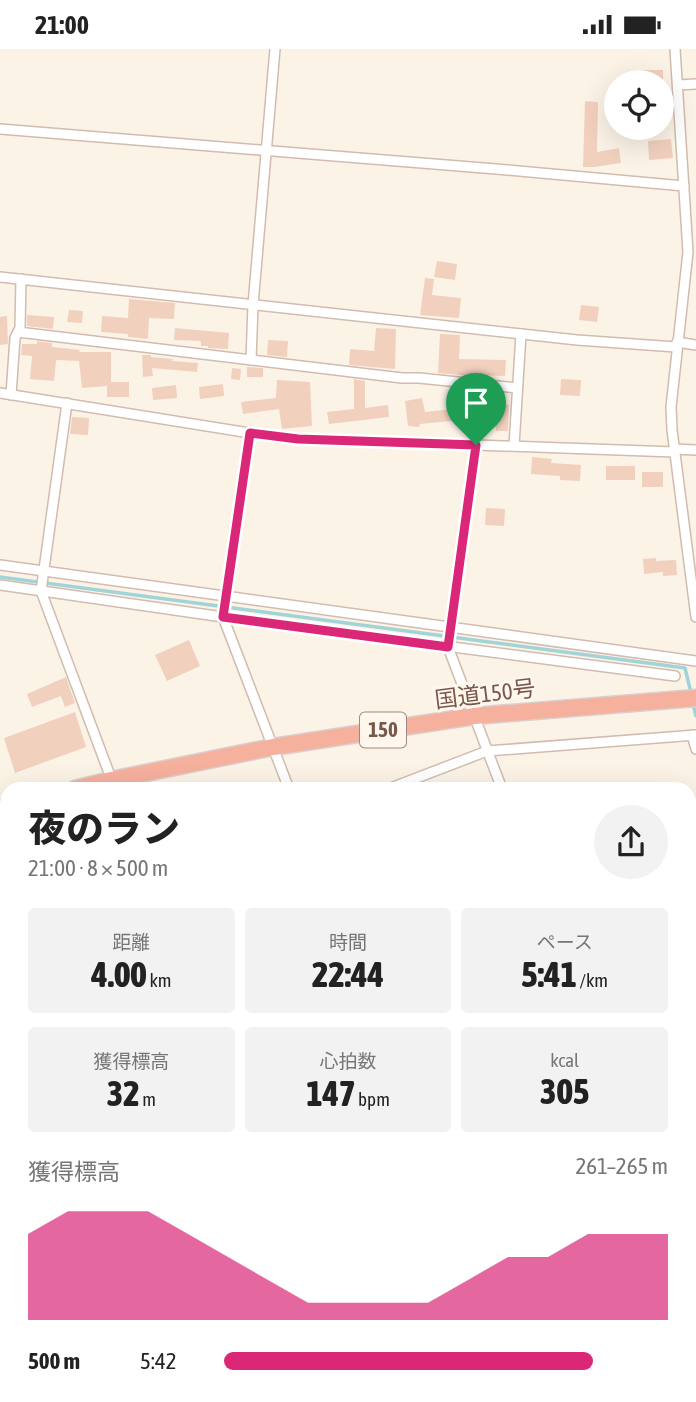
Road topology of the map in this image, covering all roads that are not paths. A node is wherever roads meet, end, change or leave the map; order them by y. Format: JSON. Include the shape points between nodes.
{"nodes":[{"id":1,"x":275,"y":49,"type":"edge"},
{"id":2,"x":675,"y":49,"type":"edge"},
{"id":3,"x":696,"y":84,"type":"edge"},
{"id":4,"x":678,"y":85,"type":"junction"},
{"id":5,"x":0,"y":129,"type":"edge"},
{"id":6,"x":266,"y":151,"type":"junction"},
{"id":7,"x":684,"y":186,"type":"junction"},
{"id":8,"x":0,"y":277,"type":"edge"},
{"id":9,"x":21,"y":279,"type":"junction"},
{"id":10,"x":691,"y":280,"type":"edge"},
{"id":11,"x":253,"y":305,"type":"junction"},
{"id":12,"x":18,"y":332,"type":"junction"},
{"id":13,"x":521,"y":334,"type":"junction"},
{"id":14,"x":677,"y":345,"type":"junction"},
{"id":15,"x":696,"y":345,"type":"edge"},
{"id":16,"x":251,"y":360,"type":"junction"},
{"id":17,"x":517,"y":388,"type":"junction"},
{"id":18,"x":0,"y":393,"type":"edge"},
{"id":19,"x":11,"y":394,"type":"junction"},
{"id":20,"x":67,"y":404,"type":"junction"},
{"id":21,"x":250,"y":433,"type":"junction"},
{"id":22,"x":476,"y":445,"type":"junction"},
{"id":23,"x":514,"y":446,"type":"junction"},
{"id":24,"x":696,"y":450,"type":"edge"},
{"id":25,"x":674,"y":451,"type":"junction"},
{"id":26,"x":0,"y":565,"type":"edge"},
{"id":27,"x":44,"y":572,"type":"junction"},
{"id":28,"x":0,"y":585,"type":"edge"},
{"id":29,"x":41,"y":591,"type":"junction"},
{"id":30,"x":695,"y":595,"type":"edge"},
{"id":31,"x":226,"y":597,"type":"junction"},
{"id":32,"x":223,"y":617,"type":"junction"},
{"id":33,"x":696,"y":617,"type":"edge"},
{"id":34,"x":450,"y":627,"type":"junction"},
{"id":35,"x":448,"y":647,"type":"junction"},
{"id":36,"x":633,"y":652,"type":"junction"},
{"id":37,"x":696,"y":661,"type":"edge"},
{"id":38,"x":630,"y":670,"type":"junction"},
{"id":39,"x":676,"y":676,"type":"dead end"},
{"id":40,"x":696,"y":698,"type":"edge"},
{"id":41,"x":474,"y":716,"type":"junction"},
{"id":42,"x":694,"y":735,"type":"edge"},
{"id":43,"x":272,"y":747,"type":"junction"},
{"id":44,"x":696,"y":749,"type":"edge"},
{"id":45,"x":487,"y":751,"type":"junction"},
{"id":46,"x":112,"y":782,"type":"edge"},
{"id":47,"x":126,"y":782,"type":"edge"},
{"id":48,"x":286,"y":782,"type":"edge"},
{"id":49,"x":406,"y":782,"type":"edge"},
{"id":50,"x":499,"y":782,"type":"edge"}],
"edges":[{"from":1,"to":6,"type":"street"},
{"from":2,"to":4,"type":"street"},
{"from":3,"to":4,"type":"street"},
{"from":4,"to":7,"type":"street"},
{"from":5,"to":6,"type":"street"},
{"from":6,"to":7,"type":"street"},
{"from":6,"to":11,"type":"street"},
{"from":7,"to":10,"type":"street"},
{"from":8,"to":9,"type":"street"},
{"from":9,"to":11,"type":"street"},
{"from":9,"to":12,"type":"street"},
{"from":10,"to":14,"type":"street"},
{"from":11,"to":13,"type":"street"},
{"from":11,"to":16,"type":"street"},
{"from":12,"to":16,"type":"street"},
{"from":12,"to":19,"type":"street"},
{"from":13,"to":14,"type":"street"},
{"from":13,"to":17,"type":"street"},
{"from":14,"to":15,"type":"street"},
{"from":14,"to":25,"type":"street","via":[[671,407]]},
{"from":16,"to":17,"type":"street"},
{"from":17,"to":23,"type":"street"},
{"from":18,"to":19,"type":"street"},
{"from":19,"to":20,"type":"street"},
{"from":20,"to":21,"type":"street"},
{"from":20,"to":27,"type":"street"},
{"from":21,"to":22,"type":"street"},
{"from":21,"to":31,"type":"street"},
{"from":22,"to":23,"type":"street"},
{"from":22,"to":34,"type":"street"},
{"from":23,"to":25,"type":"street"},
{"from":24,"to":25,"type":"street"},
{"from":25,"to":30,"type":"street"},
{"from":26,"to":27,"type":"street"},
{"from":27,"to":29,"type":"street"},
{"from":27,"to":31,"type":"street"},
{"from":28,"to":29,"type":"street"},
{"from":29,"to":32,"type":"street"},
{"from":29,"to":46,"type":"street"},
{"from":30,"to":33,"type":"street"},
{"from":31,"to":32,"type":"street"},
{"from":31,"to":34,"type":"street"},
{"from":32,"to":35,"type":"street"},
{"from":32,"to":43,"type":"street"},
{"from":34,"to":35,"type":"street"},
{"from":34,"to":36,"type":"street"},
{"from":35,"to":38,"type":"street"},
{"from":35,"to":41,"type":"street"},
{"from":36,"to":37,"type":"street"},
{"from":36,"to":38,"type":"street"},
{"from":38,"to":39,"type":"street"},
{"from":40,"to":41,"type":"highway","name":"国道150号","number":"150"},
{"from":41,"to":43,"type":"highway","name":"国道150号","number":"150"},
{"from":41,"to":45,"type":"street"},
{"from":42,"to":44,"type":"street"},
{"from":42,"to":45,"type":"street"},
{"from":43,"to":47,"type":"highway","name":"国道150号","number":"150"},
{"from":43,"to":48,"type":"street"},
{"from":45,"to":49,"type":"street"},
{"from":45,"to":50,"type":"street"}]}
